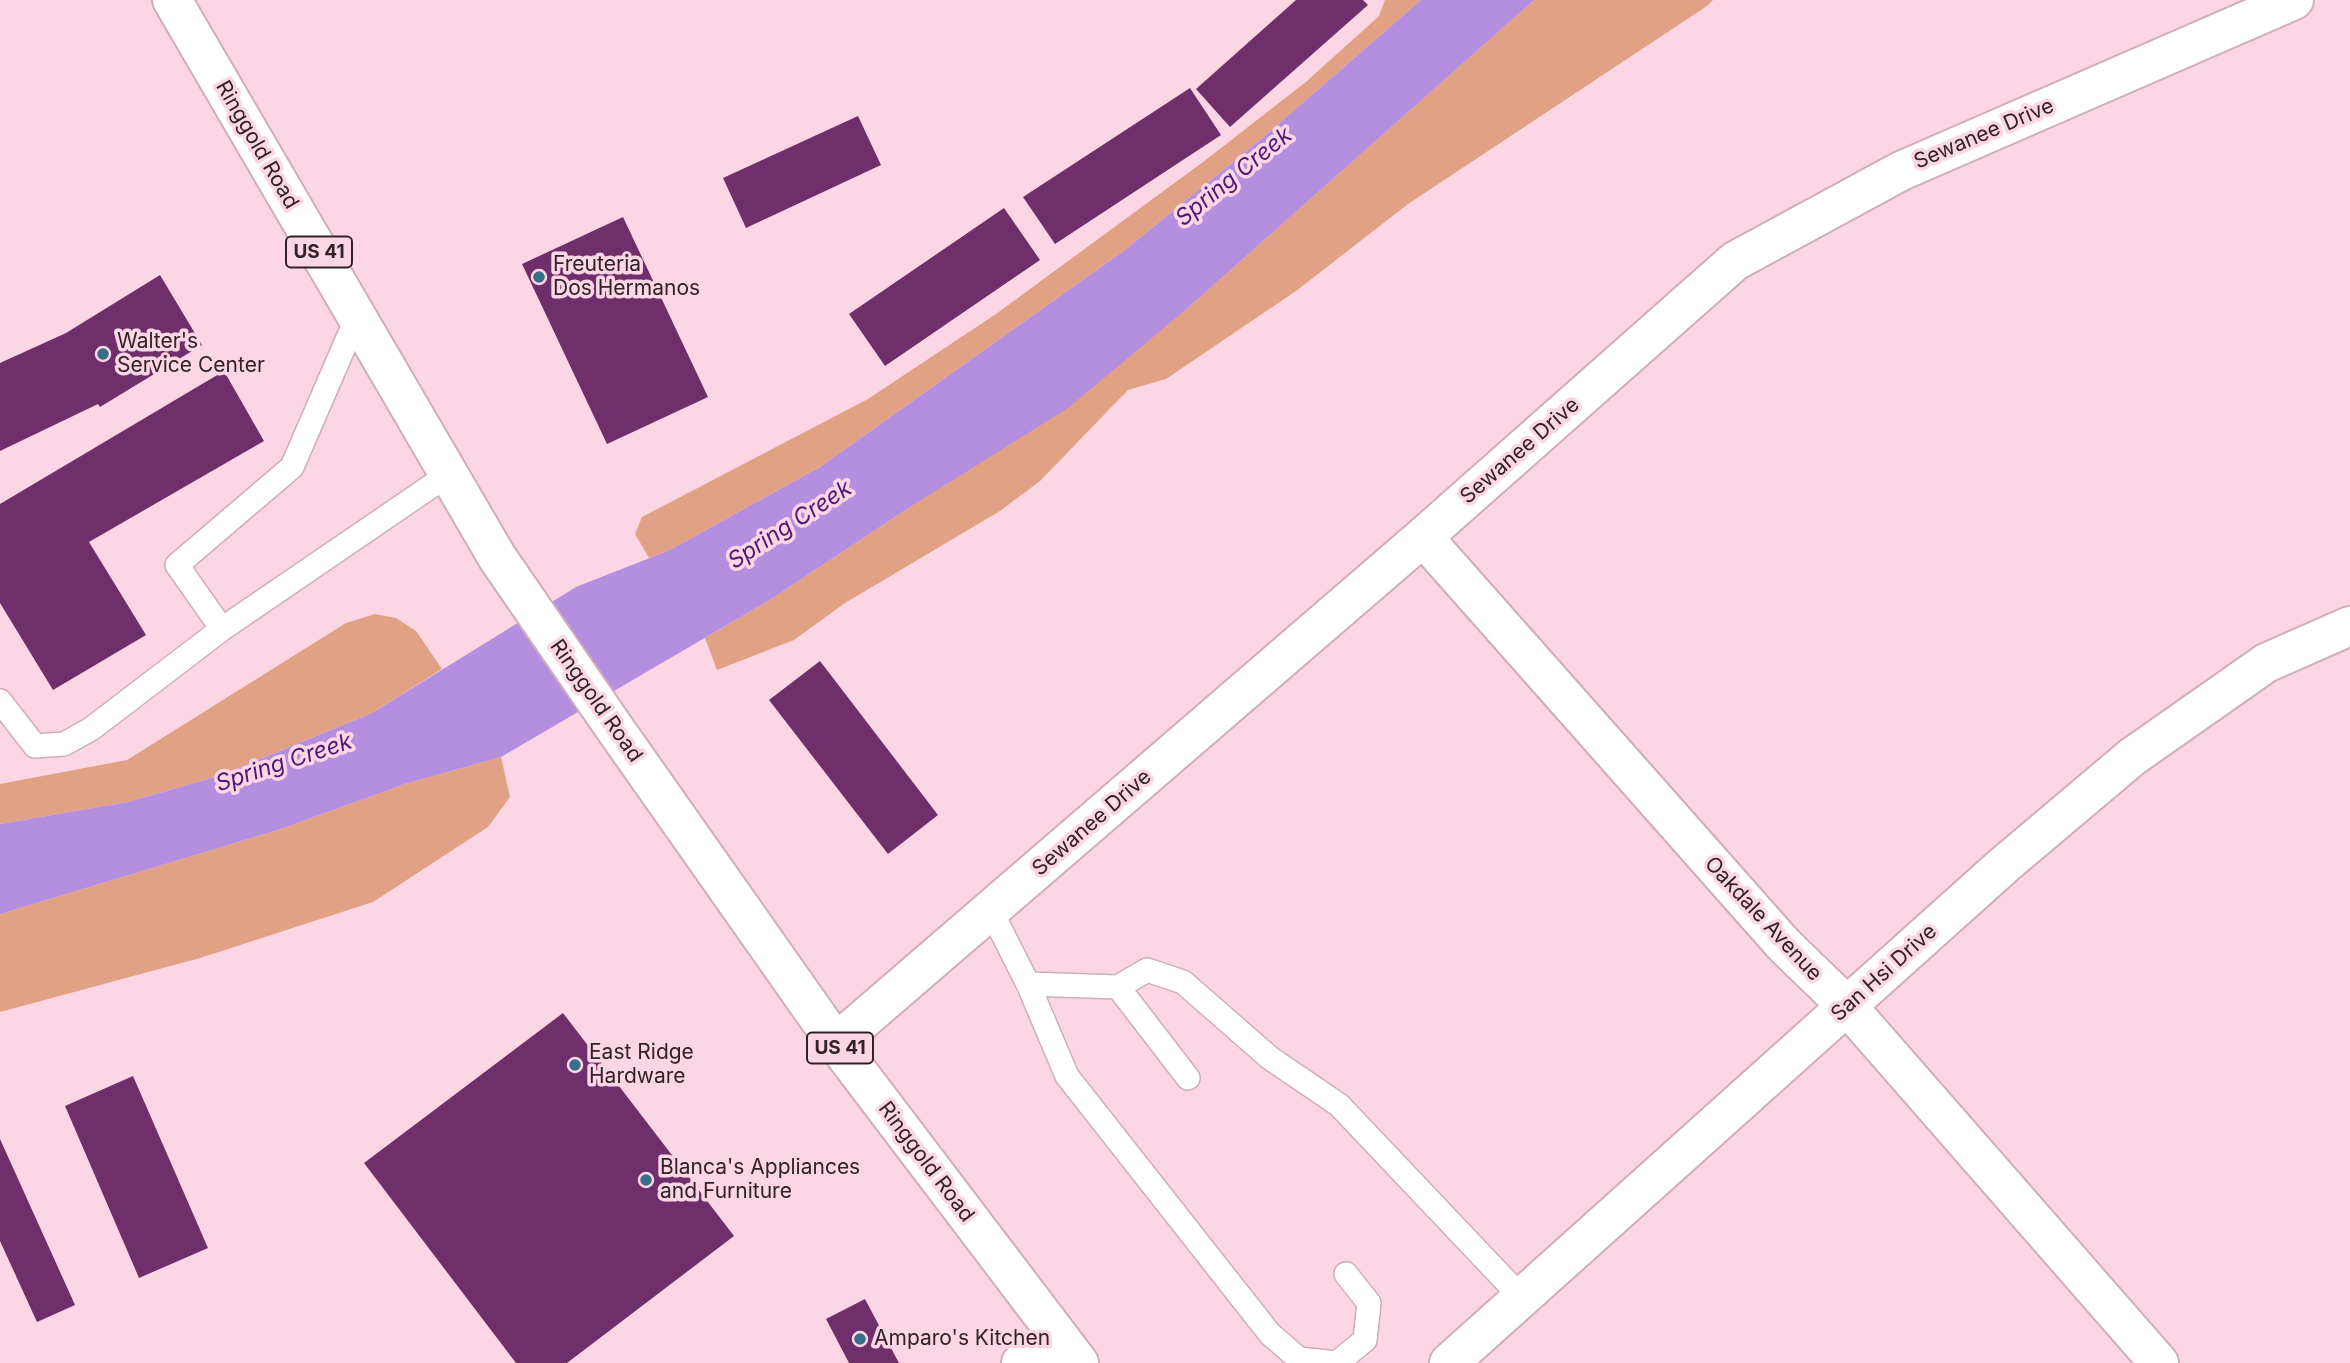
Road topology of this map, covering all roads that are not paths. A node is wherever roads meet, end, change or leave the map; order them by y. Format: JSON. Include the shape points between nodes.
{"nodes":[{"id":1,"x":172,"y":0,"type":"edge"},
{"id":2,"x":2294,"y":0,"type":"edge"},
{"id":3,"x":357,"y":317,"type":"junction"},
{"id":4,"x":449,"y":474,"type":"junction"},
{"id":5,"x":1423,"y":537,"type":"junction"},
{"id":6,"x":2350,"y":626,"type":"edge"},
{"id":7,"x":222,"y":629,"type":"junction"},
{"id":8,"x":0,"y":701,"type":"edge"},
{"id":9,"x":991,"y":911,"type":"junction"},
{"id":10,"x":1028,"y":984,"type":"junction"},
{"id":11,"x":1118,"y":987,"type":"junction"},
{"id":12,"x":1847,"y":1006,"type":"junction"},
{"id":13,"x":836,"y":1043,"type":"junction"},
{"id":14,"x":1188,"y":1077,"type":"dead end"},
{"id":15,"x":1346,"y":1274,"type":"dead end"},
{"id":16,"x":1522,"y":1298,"type":"junction"},
{"id":17,"x":1071,"y":1353,"type":"edge"},
{"id":18,"x":1452,"y":1362,"type":"edge"},
{"id":19,"x":1021,"y":1363,"type":"edge"},
{"id":20,"x":2159,"y":1363,"type":"edge"}],
"edges":[{"from":1,"to":3,"type":"street","name":"Ringgold Road","number":"US 41"},
{"from":2,"to":5,"type":"street","name":"Sewanee Drive","via":[[1901,171],[1735,261]]},
{"from":3,"to":4,"type":"street","name":"Ringgold Road","number":"US 41"},
{"from":3,"to":7,"type":"lane","via":[[292,467],[177,565]]},
{"from":4,"to":7,"type":"lane"},
{"from":4,"to":13,"type":"street","name":"Ringgold Road","number":"US 41","via":[[498,557]]},
{"from":5,"to":9,"type":"street","name":"Sewanee Drive"},
{"from":5,"to":12,"type":"street","name":"Oakdale Avenue","via":[[1784,945]]},
{"from":6,"to":12,"type":"street","name":"San Hsi Drive","via":[[2266,663],[2133,757]]},
{"from":7,"to":8,"type":"lane","via":[[91,729],[64,744],[35,746]]},
{"from":9,"to":10,"type":"lane"},
{"from":9,"to":13,"type":"street","name":"Sewanee Drive"},
{"from":10,"to":11,"type":"lane"},
{"from":10,"to":15,"type":"lane","via":[[1067,1076],[1270,1334],[1299,1359],[1337,1363],[1365,1340],[1368,1303]]},
{"from":11,"to":14,"type":"lane"},
{"from":11,"to":16,"type":"lane","via":[[1147,970],[1183,982],[1270,1058],[1339,1105]]},
{"from":12,"to":16,"type":"street","name":"San Hsi Drive"},
{"from":12,"to":20,"type":"street","name":"Oakdale Avenue"},
{"from":13,"to":17,"type":"street","name":"Ringgold Road","number":"US 41"},
{"from":16,"to":18,"type":"street","name":"San Hsi Drive"},
{"from":17,"to":19,"type":"street"}]}
